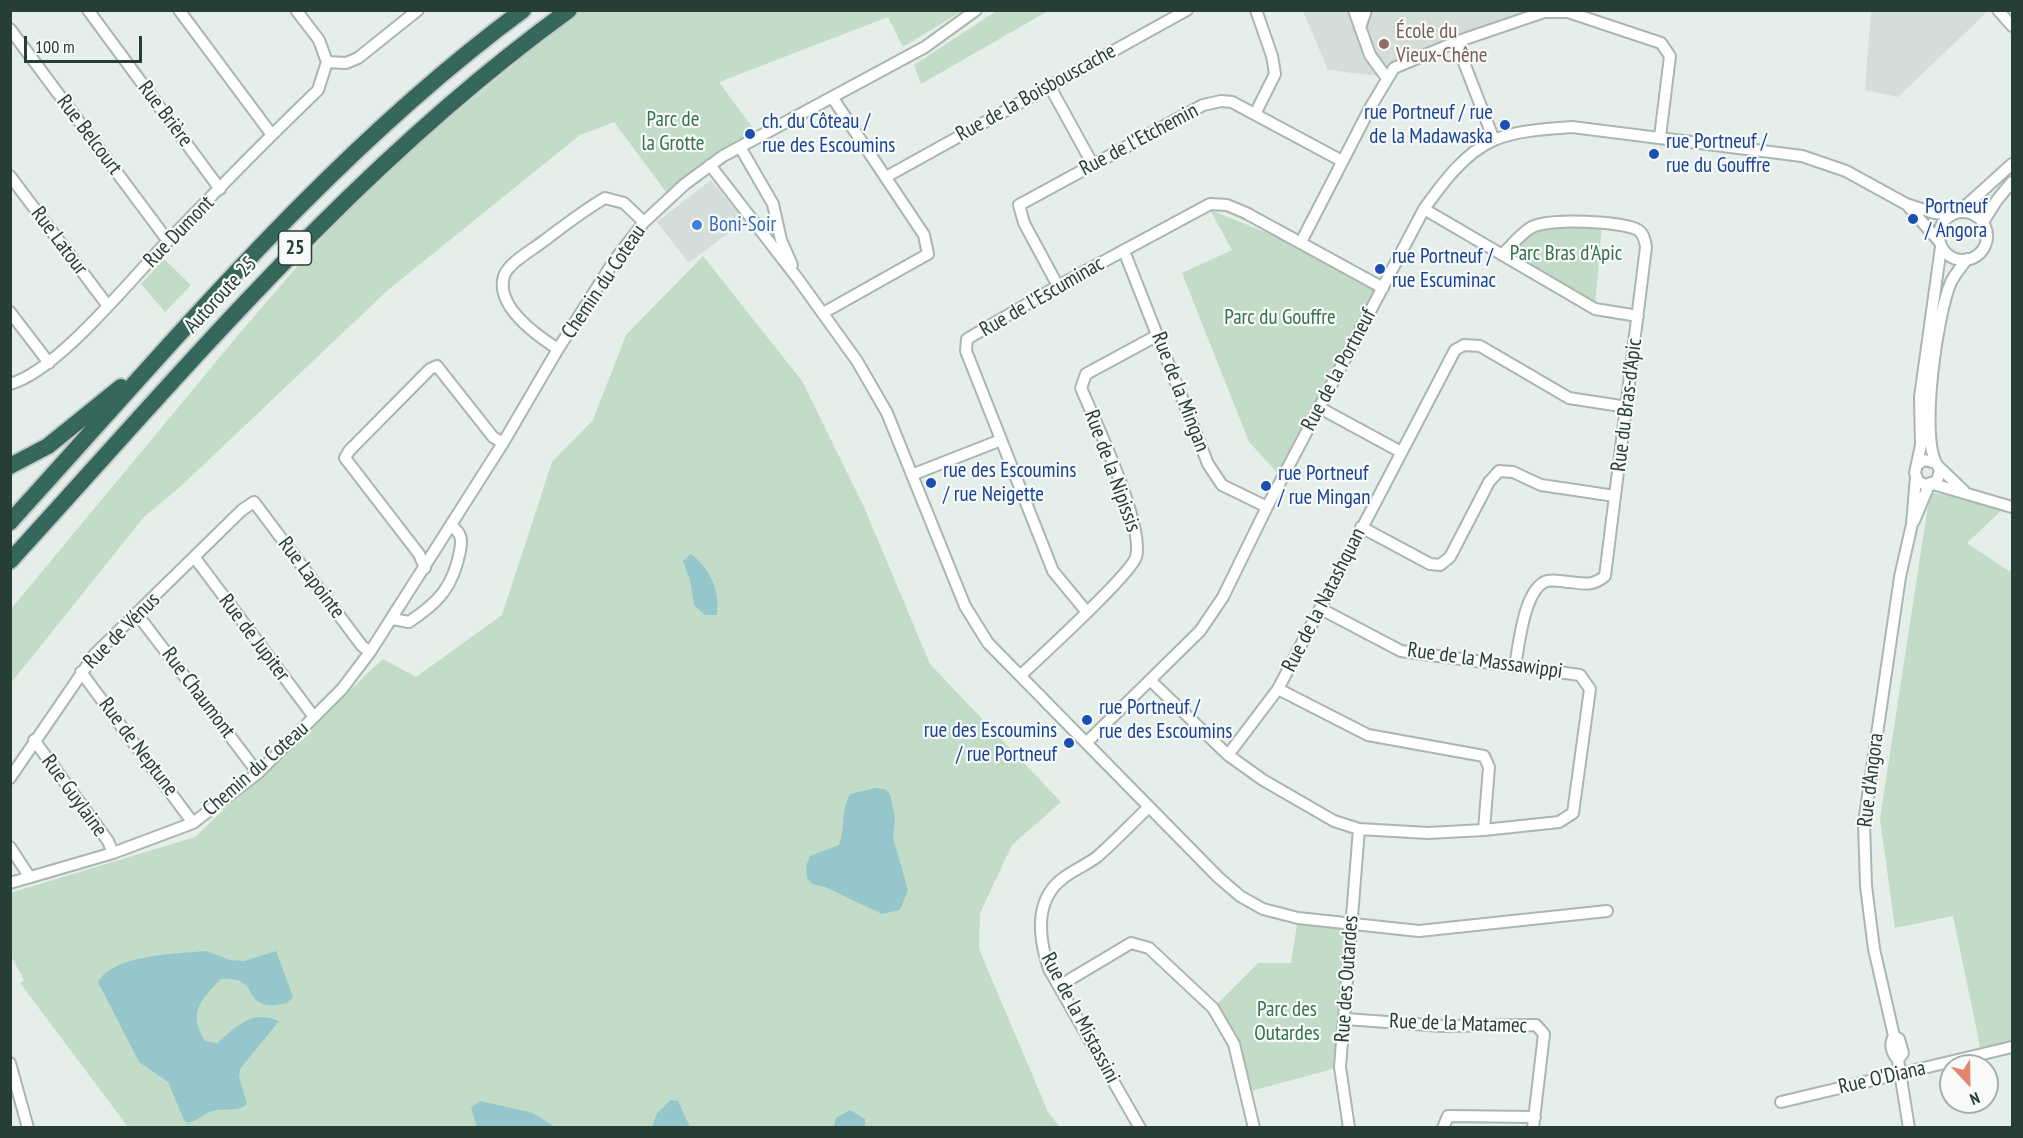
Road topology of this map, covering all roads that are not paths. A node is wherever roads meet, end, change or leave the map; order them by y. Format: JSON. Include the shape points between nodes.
{"nodes":[{"id":1,"x":88,"y":10,"type":"edge"},
{"id":2,"x":179,"y":10,"type":"edge"},
{"id":3,"x":296,"y":10,"type":"edge"},
{"id":4,"x":523,"y":10,"type":"edge"},
{"id":5,"x":569,"y":10,"type":"edge"},
{"id":6,"x":976,"y":10,"type":"edge"},
{"id":7,"x":1187,"y":10,"type":"edge"},
{"id":8,"x":1256,"y":10,"type":"edge"},
{"id":9,"x":1354,"y":10,"type":"edge"},
{"id":10,"x":1366,"y":10,"type":"edge"},
{"id":11,"x":1998,"y":10,"type":"edge"},
{"id":12,"x":416,"y":11,"type":"edge"},
{"id":13,"x":1568,"y":11,"type":"edge"},
{"id":14,"x":2013,"y":26,"type":"edge"},
{"id":15,"x":10,"y":29,"type":"edge"},
{"id":16,"x":1360,"y":29,"type":"junction"},
{"id":17,"x":1456,"y":42,"type":"junction"},
{"id":18,"x":327,"y":62,"type":"junction"},
{"id":19,"x":1386,"y":77,"type":"junction"},
{"id":20,"x":1049,"y":86,"type":"junction"},
{"id":21,"x":831,"y":97,"type":"junction"},
{"id":22,"x":1255,"y":114,"type":"junction"},
{"id":23,"x":272,"y":135,"type":"junction"},
{"id":24,"x":1660,"y":137,"type":"junction"},
{"id":25,"x":1494,"y":140,"type":"junction"},
{"id":26,"x":740,"y":147,"type":"junction"},
{"id":27,"x":1342,"y":161,"type":"junction"},
{"id":28,"x":2013,"y":164,"type":"edge"},
{"id":29,"x":710,"y":165,"type":"junction"},
{"id":30,"x":1092,"y":165,"type":"junction"},
{"id":31,"x":10,"y":176,"type":"edge"},
{"id":32,"x":886,"y":177,"type":"junction"},
{"id":33,"x":2013,"y":182,"type":"edge"},
{"id":34,"x":220,"y":189,"type":"junction"},
{"id":35,"x":1906,"y":204,"type":"junction"},
{"id":36,"x":1424,"y":209,"type":"junction"},
{"id":37,"x":1955,"y":213,"type":"junction"},
{"id":38,"x":644,"y":222,"type":"junction"},
{"id":39,"x":1983,"y":222,"type":"junction"},
{"id":40,"x":168,"y":241,"type":"junction"},
{"id":41,"x":1301,"y":242,"type":"junction"},
{"id":42,"x":1940,"y":244,"type":"junction"},
{"id":43,"x":1124,"y":251,"type":"junction"},
{"id":44,"x":1502,"y":255,"type":"junction"},
{"id":45,"x":1967,"y":259,"type":"junction"},
{"id":46,"x":798,"y":279,"type":"junction"},
{"id":47,"x":1058,"y":286,"type":"junction"},
{"id":48,"x":1383,"y":288,"type":"junction"},
{"id":49,"x":108,"y":306,"type":"junction"},
{"id":50,"x":10,"y":312,"type":"edge"},
{"id":51,"x":823,"y":313,"type":"junction"},
{"id":52,"x":1638,"y":316,"type":"junction"},
{"id":53,"x":1158,"y":336,"type":"junction"},
{"id":54,"x":174,"y":342,"type":"junction"},
{"id":55,"x":558,"y":349,"type":"junction"},
{"id":56,"x":49,"y":363,"type":"junction"},
{"id":57,"x":10,"y":384,"type":"edge"},
{"id":58,"x":1627,"y":407,"type":"junction"},
{"id":59,"x":1320,"y":408,"type":"junction"},
{"id":60,"x":1001,"y":440,"type":"junction"},
{"id":61,"x":504,"y":443,"type":"junction"},
{"id":62,"x":1401,"y":452,"type":"junction"},
{"id":63,"x":1937,"y":464,"type":"junction"},
{"id":64,"x":1917,"y":465,"type":"junction"},
{"id":65,"x":10,"y":466,"type":"edge"},
{"id":66,"x":914,"y":474,"type":"junction"},
{"id":67,"x":1916,"y":477,"type":"junction"},
{"id":68,"x":1931,"y":485,"type":"junction"},
{"id":69,"x":1967,"y":493,"type":"junction"},
{"id":70,"x":1615,"y":496,"type":"junction"},
{"id":71,"x":254,"y":502,"type":"joint"},
{"id":72,"x":1267,"y":507,"type":"junction"},
{"id":73,"x":2013,"y":507,"type":"edge"},
{"id":74,"x":10,"y":522,"type":"edge"},
{"id":75,"x":1912,"y":524,"type":"junction"},
{"id":76,"x":452,"y":526,"type":"junction"},
{"id":77,"x":1361,"y":527,"type":"junction"},
{"id":78,"x":195,"y":558,"type":"junction"},
{"id":79,"x":10,"y":561,"type":"edge"},
{"id":80,"x":425,"y":568,"type":"junction"},
{"id":81,"x":1321,"y":609,"type":"junction"},
{"id":82,"x":1086,"y":611,"type":"junction"},
{"id":83,"x":137,"y":614,"type":"junction"},
{"id":84,"x":393,"y":619,"type":"junction"},
{"id":85,"x":370,"y":652,"type":"junction"},
{"id":86,"x":1515,"y":666,"type":"junction"},
{"id":87,"x":81,"y":672,"type":"junction"},
{"id":88,"x":1021,"y":675,"type":"junction"},
{"id":89,"x":1151,"y":681,"type":"junction"},
{"id":90,"x":1278,"y":688,"type":"junction"},
{"id":91,"x":314,"y":717,"type":"junction"},
{"id":92,"x":34,"y":740,"type":"junction"},
{"id":93,"x":1087,"y":742,"type":"junction"},
{"id":94,"x":1228,"y":755,"type":"junction"},
{"id":95,"x":258,"y":773,"type":"junction"},
{"id":96,"x":10,"y":778,"type":"edge"},
{"id":97,"x":1149,"y":807,"type":"junction"},
{"id":98,"x":193,"y":823,"type":"junction"},
{"id":99,"x":1359,"y":829,"type":"junction"},
{"id":100,"x":1484,"y":830,"type":"junction"},
{"id":101,"x":10,"y":847,"type":"edge"},
{"id":102,"x":113,"y":853,"type":"junction"},
{"id":103,"x":29,"y":876,"type":"junction"},
{"id":104,"x":10,"y":883,"type":"edge"},
{"id":105,"x":1607,"y":911,"type":"dead end"},
{"id":106,"x":1350,"y":922,"type":"junction"},
{"id":107,"x":1059,"y":986,"type":"junction"},
{"id":108,"x":1346,"y":1019,"type":"junction"},
{"id":109,"x":2013,"y":1047,"type":"edge"},
{"id":110,"x":10,"y":1063,"type":"edge"},
{"id":111,"x":1900,"y":1074,"type":"junction"},
{"id":112,"x":1784,"y":1101,"type":"dead end"},
{"id":113,"x":1534,"y":1122,"type":"edge"},
{"id":114,"x":28,"y":1128,"type":"edge"},
{"id":115,"x":1140,"y":1128,"type":"edge"},
{"id":116,"x":1254,"y":1128,"type":"edge"},
{"id":117,"x":1349,"y":1128,"type":"edge"},
{"id":118,"x":1443,"y":1128,"type":"edge"},
{"id":119,"x":1909,"y":1128,"type":"edge"}],
"edges":[{"from":1,"to":34,"type":"street","name":"Rue Brière"},
{"from":2,"to":23,"type":"street"},
{"from":3,"to":18,"type":"street","via":[[319,40]]},
{"from":4,"to":54,"type":"highway","name":"Autoroute 25","number":"25","via":[[441,76],[338,168]]},
{"from":5,"to":79,"type":"highway","name":"Autoroute 25","number":"25","via":[[449,104],[326,217]]},
{"from":6,"to":21,"type":"street","name":"Chemin du Coteau","via":[[934,42]]},
{"from":7,"to":20,"type":"street","name":"Rue de la Boisbouscache"},
{"from":8,"to":22,"type":"street","via":[[1275,74]]},
{"from":9,"to":16,"type":"street"},
{"from":10,"to":16,"type":"street"},
{"from":11,"to":14,"type":"street"},
{"from":12,"to":18,"type":"street","via":[[358,58],[346,63]]},
{"from":13,"to":17,"type":"street","via":[[1544,12]]},
{"from":13,"to":24,"type":"street","via":[[1661,43],[1670,56]]},
{"from":15,"to":40,"type":"street","name":"Rue Belcourt"},
{"from":16,"to":19,"type":"street","via":[[1370,55]]},
{"from":17,"to":19,"type":"street","via":[[1407,61]]},
{"from":17,"to":25,"type":"street"},
{"from":18,"to":23,"type":"street","name":"Rue Dumont","via":[[318,90]]},
{"from":19,"to":27,"type":"street"},
{"from":20,"to":30,"type":"street"},
{"from":20,"to":32,"type":"street","name":"Rue de la Boisbouscache"},
{"from":21,"to":26,"type":"street","name":"Chemin du Coteau"},
{"from":21,"to":32,"type":"street"},
{"from":22,"to":27,"type":"street","name":"Rue de l'Etchemin"},
{"from":22,"to":30,"type":"street","name":"Rue de l'Etchemin","via":[[1232,102],[1203,105]]},
{"from":23,"to":34,"type":"street","name":"Rue Dumont"},
{"from":24,"to":25,"type":"street","name":"Rue de la Portneuf","via":[[1572,127],[1535,130]]},
{"from":24,"to":35,"type":"street","name":"Rue de la Portneuf","via":[[1802,156],[1846,171]]},
{"from":25,"to":36,"type":"street","name":"Rue de la Portneuf","via":[[1447,178]]},
{"from":26,"to":29,"type":"street","name":"Chemin du Coteau"},
{"from":26,"to":46,"type":"street","via":[[773,204],[781,240]]},
{"from":27,"to":41,"type":"street"},
{"from":28,"to":37,"type":"street"},
{"from":29,"to":38,"type":"street","name":"Chemin du Coteau"},
{"from":29,"to":46,"type":"street"},
{"from":30,"to":47,"type":"street","name":"Rue de l'Etchemin","via":[[1019,205],[1024,223]]},
{"from":31,"to":49,"type":"street","name":"Rue Latour"},
{"from":32,"to":51,"type":"street","via":[[924,235],[928,254]]},
{"from":33,"to":39,"type":"street"},
{"from":34,"to":40,"type":"street","name":"Rue Dumont"},
{"from":35,"to":37,"type":"street","name":"Rue de la Portneuf","via":[[1934,213]]},
{"from":35,"to":42,"type":"street","name":"Rue de la Portneuf"},
{"from":36,"to":44,"type":"street"},
{"from":36,"to":48,"type":"street","name":"Rue de la Portneuf"},
{"from":37,"to":39,"type":"street","via":[[1972,213]]},
{"from":37,"to":42,"type":"street","via":[[1941,225]]},
{"from":38,"to":55,"type":"street","name":"Chemin du Coteau"},
{"from":38,"to":55,"type":"street","via":[[624,203],[605,198],[576,216],[505,274],[503,293],[514,313]]},
{"from":39,"to":45,"type":"street","via":[[1985,245],[1975,257]]},
{"from":40,"to":49,"type":"street","name":"Rue Dumont"},
{"from":41,"to":43,"type":"street","name":"Rue de l'Escuminac","via":[[1227,205],[1210,204]]},
{"from":41,"to":48,"type":"street","name":"Rue de l'Escuminac"},
{"from":42,"to":45,"type":"street","via":[[1952,258]]},
{"from":42,"to":64,"type":"street","via":[[1920,397],[1921,445]]},
{"from":43,"to":47,"type":"street","name":"Rue de l'Escuminac"},
{"from":43,"to":53,"type":"street","name":"Rue de la Mingan"},
{"from":44,"to":52,"type":"street","via":[[1595,309]]},
{"from":44,"to":52,"type":"street","name":"Rue du Bras-d'Apic","via":[[1532,227],[1548,221],[1602,223],[1638,230],[1646,247]]},
{"from":45,"to":63,"type":"street","via":[[1952,281],[1934,366],[1929,438],[1930,453]]},
{"from":46,"to":51,"type":"street"},
{"from":47,"to":60,"type":"street","name":"Rue de l'Escuminac","via":[[967,339],[966,351]]},
{"from":48,"to":59,"type":"street","name":"Rue de la Portneuf"},
{"from":49,"to":56,"type":"street","name":"Rue Dumont"},
{"from":50,"to":56,"type":"street"},
{"from":51,"to":66,"type":"street","via":[[887,413]]},
{"from":52,"to":58,"type":"street","name":"Rue du Bras-d'Apic"},
{"from":53,"to":72,"type":"street","name":"Rue de la Mingan","via":[[1208,464],[1222,485]]},
{"from":53,"to":82,"type":"street","name":"Rue de la Nipissis","via":[[1086,374],[1082,381],[1081,388],[1136,526],[1138,543],[1136,559]]},
{"from":54,"to":65,"type":"highway","via":[[68,432],[33,456]]},
{"from":54,"to":74,"type":"highway","name":"Autoroute 25","number":"25"},
{"from":55,"to":61,"type":"street","name":"Chemin du Coteau"},
{"from":56,"to":57,"type":"street","name":"Rue Dumont","via":[[23,381]]},
{"from":58,"to":62,"type":"street","name":"Rue de la Natashquan","via":[[1569,398],[1480,346],[1464,345],[1455,350]]},
{"from":58,"to":70,"type":"street","name":"Rue du Bras-d'Apic"},
{"from":59,"to":62,"type":"street"},
{"from":59,"to":72,"type":"street","name":"Rue de la Portneuf"},
{"from":60,"to":66,"type":"street"},
{"from":60,"to":82,"type":"street","name":"Rue de l'Escuminac","via":[[1053,571]]},
{"from":61,"to":76,"type":"street","name":"Chemin du Coteau"},
{"from":61,"to":80,"type":"street","via":[[493,437],[437,366],[349,451],[345,458],[419,554]]},
{"from":62,"to":77,"type":"street","name":"Rue de la Natashquan"},
{"from":63,"to":64,"type":"street","via":[[1924,460]]},
{"from":63,"to":68,"type":"street","via":[[1939,478]]},
{"from":63,"to":69,"type":"street"},
{"from":64,"to":67,"type":"street"},
{"from":66,"to":88,"type":"street","via":[[965,606],[988,643]]},
{"from":67,"to":68,"type":"street"},
{"from":67,"to":75,"type":"street","name":"Rue d'Angora"},
{"from":68,"to":69,"type":"street"},
{"from":68,"to":75,"type":"street","name":"Rue d'Angora"},
{"from":69,"to":73,"type":"street"},
{"from":70,"to":77,"type":"street","via":[[1541,485],[1513,472],[1499,471],[1489,482],[1450,557],[1440,565],[1430,564]]},
{"from":70,"to":86,"type":"street","name":"Rue du Bras-d'Apic","via":[[1605,576],[1588,585],[1549,580],[1541,584],[1525,613]]},
{"from":71,"to":78,"type":"street","name":"Rue de Vénus"},
{"from":71,"to":85,"type":"street","name":"Rue Lapointe"},
{"from":72,"to":89,"type":"street","name":"Rue de la Portneuf","via":[[1223,597],[1200,631]]},
{"from":75,"to":111,"type":"street","name":"Rue d'Angora","via":[[1900,577],[1864,824],[1873,939],[1894,1036],[1890,1043],[1892,1054],[1898,1060]]},
{"from":76,"to":80,"type":"street","name":"Chemin du Coteau"},
{"from":76,"to":84,"type":"street","via":[[462,540],[455,577],[431,608],[409,622]]},
{"from":77,"to":81,"type":"street","name":"Rue de la Natashquan"},
{"from":78,"to":83,"type":"street","name":"Rue de Vénus"},
{"from":78,"to":91,"type":"street","name":"Rue de Jupiter"},
{"from":80,"to":84,"type":"street","name":"Chemin du Coteau"},
{"from":81,"to":86,"type":"street","name":"Rue de la Massawippi","via":[[1401,651]]},
{"from":81,"to":90,"type":"street","name":"Rue de la Natashquan"},
{"from":82,"to":88,"type":"street","name":"Rue de la Nipissis"},
{"from":83,"to":87,"type":"street","name":"Rue de Vénus"},
{"from":83,"to":95,"type":"street","name":"Rue Chaumont"},
{"from":84,"to":85,"type":"street","name":"Chemin du Coteau"},
{"from":85,"to":91,"type":"street","name":"Chemin du Coteau"},
{"from":86,"to":100,"type":"street","name":"Rue de la Massawippi","via":[[1580,675],[1590,689],[1573,813],[1559,822]]},
{"from":87,"to":92,"type":"street","name":"Rue de Vénus"},
{"from":87,"to":98,"type":"street","name":"Rue de Neptune"},
{"from":88,"to":93,"type":"street"},
{"from":89,"to":93,"type":"street","name":"Rue de la Portneuf"},
{"from":89,"to":94,"type":"street","name":"Rue de la Massawippi"},
{"from":90,"to":94,"type":"street","name":"Rue de la Natashquan"},
{"from":90,"to":100,"type":"street","via":[[1368,735],[1484,756],[1489,766]]},
{"from":91,"to":95,"type":"street","name":"Chemin du Coteau"},
{"from":92,"to":96,"type":"street","name":"Rue de Vénus"},
{"from":92,"to":102,"type":"street","name":"Rue Guylaine"},
{"from":93,"to":97,"type":"street"},
{"from":94,"to":99,"type":"street","name":"Rue de la Massawippi","via":[[1334,821]]},
{"from":95,"to":98,"type":"street","name":"Chemin du Coteau"},
{"from":97,"to":106,"type":"street","via":[[1239,896],[1263,909],[1298,918]]},
{"from":97,"to":107,"type":"street","name":"Rue de la Mistassini","via":[[1096,857],[1061,880],[1046,896],[1041,919],[1042,947]]},
{"from":98,"to":102,"type":"street","name":"Chemin du Coteau"},
{"from":99,"to":100,"type":"street","name":"Rue de la Massawippi","via":[[1428,833]]},
{"from":99,"to":106,"type":"street","name":"Rue des Outardes"},
{"from":101,"to":103,"type":"street"},
{"from":102,"to":103,"type":"street","name":"Chemin du Coteau"},
{"from":103,"to":104,"type":"street","name":"Chemin du Coteau"},
{"from":105,"to":106,"type":"street","via":[[1419,931]]},
{"from":106,"to":108,"type":"street","name":"Rue des Outardes"},
{"from":107,"to":115,"type":"street","name":"Rue de la Mistassini"},
{"from":107,"to":116,"type":"street","via":[[1131,943],[1149,948],[1213,1008],[1234,1044]]},
{"from":108,"to":113,"type":"street","name":"Rue de la Matamec","via":[[1441,1026],[1536,1025],[1544,1034]]},
{"from":108,"to":117,"type":"street","name":"Rue des Outardes","via":[[1340,1067]]},
{"from":109,"to":111,"type":"street","name":"Rue O'Diana"},
{"from":110,"to":114,"type":"street"},
{"from":111,"to":112,"type":"street","name":"Rue O'Diana"},
{"from":111,"to":119,"type":"street","name":"Rue d'Angora"},
{"from":113,"to":118,"type":"street","via":[[1448,1116]]}]}
